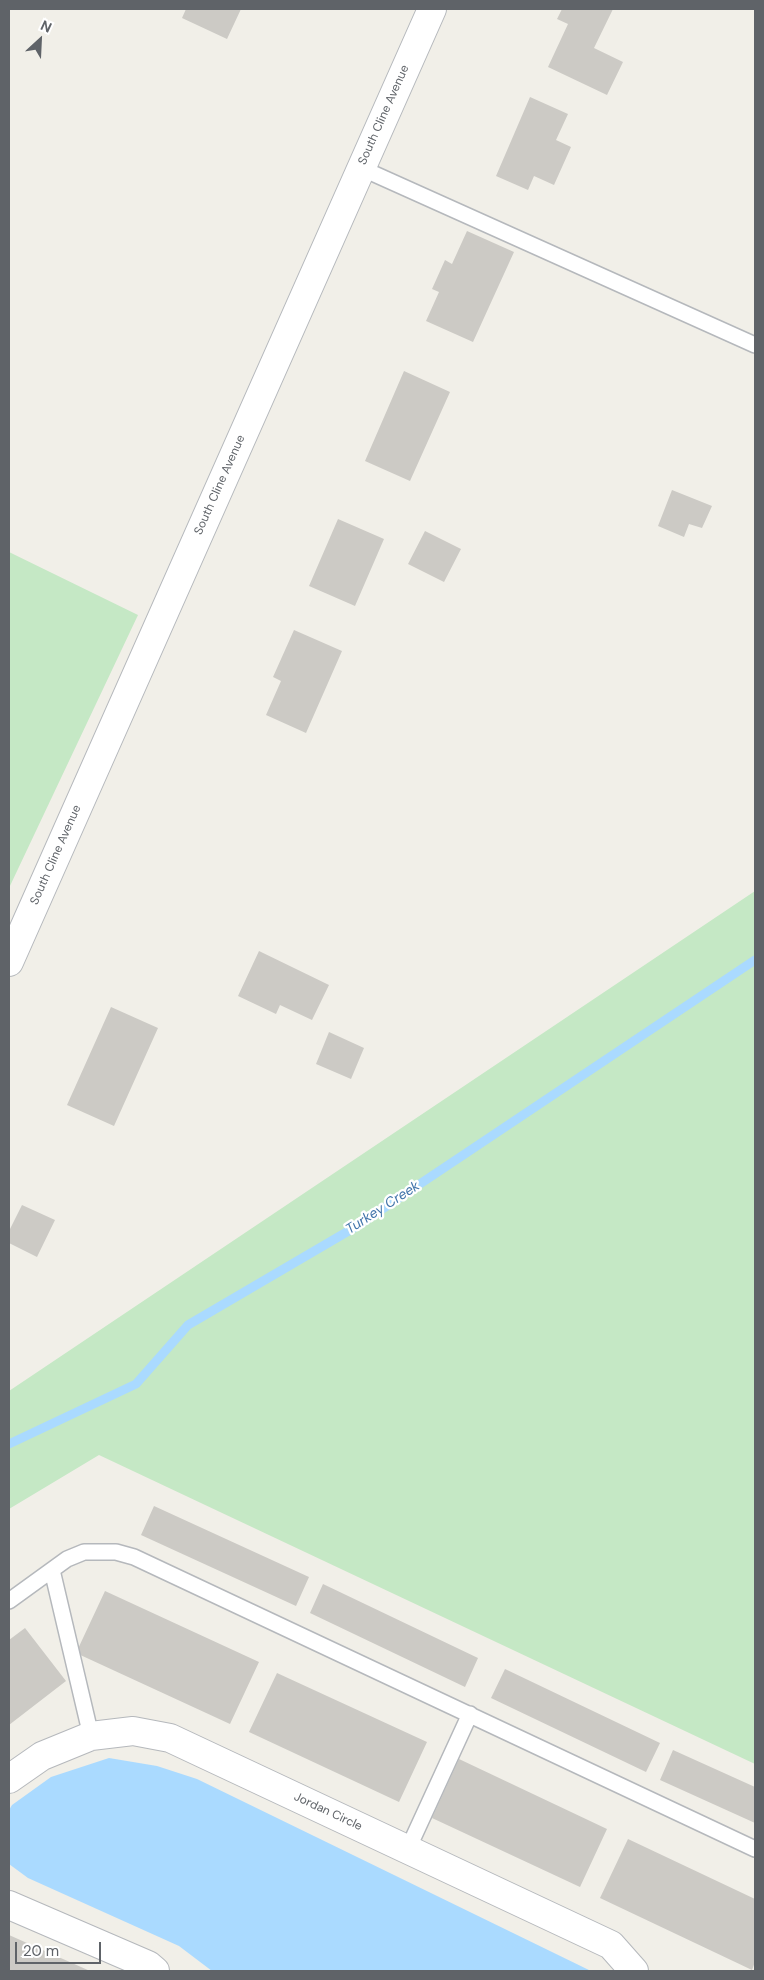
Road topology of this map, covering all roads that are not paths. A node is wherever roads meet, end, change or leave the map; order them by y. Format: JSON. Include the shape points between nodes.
{"nodes":[{"id":1,"x":432,"y":9,"type":"edge"},
{"id":2,"x":361,"y":168,"type":"junction"},
{"id":3,"x":755,"y":346,"type":"edge"},
{"id":4,"x":9,"y":962,"type":"edge"},
{"id":5,"x":52,"y":1570,"type":"junction"},
{"id":6,"x":9,"y":1601,"type":"edge"},
{"id":7,"x":470,"y":1714,"type":"junction"},
{"id":8,"x":91,"y":1736,"type":"junction"},
{"id":9,"x":9,"y":1779,"type":"edge"},
{"id":10,"x":408,"y":1849,"type":"junction"},
{"id":11,"x":755,"y":1849,"type":"edge"},
{"id":12,"x":9,"y":1905,"type":"edge"},
{"id":13,"x":155,"y":1971,"type":"edge"},
{"id":14,"x":634,"y":1971,"type":"edge"}],
"edges":[{"from":1,"to":2,"type":"street","name":"South Cline Avenue"},
{"from":2,"to":3,"type":"lane"},
{"from":2,"to":4,"type":"street","name":"South Cline Avenue"},
{"from":5,"to":6,"type":"lane"},
{"from":5,"to":7,"type":"lane","via":[[84,1552],[116,1552],[134,1557]]},
{"from":5,"to":8,"type":"lane"},
{"from":7,"to":10,"type":"lane"},
{"from":7,"to":11,"type":"lane"},
{"from":8,"to":9,"type":"street","name":"Jordan Circle","via":[[42,1756]]},
{"from":8,"to":10,"type":"street","name":"Jordan Circle","via":[[133,1731],[170,1738]]},
{"from":10,"to":14,"type":"street","name":"Jordan Circle","via":[[611,1945]]},
{"from":12,"to":13,"type":"street","via":[[148,1964]]}]}
